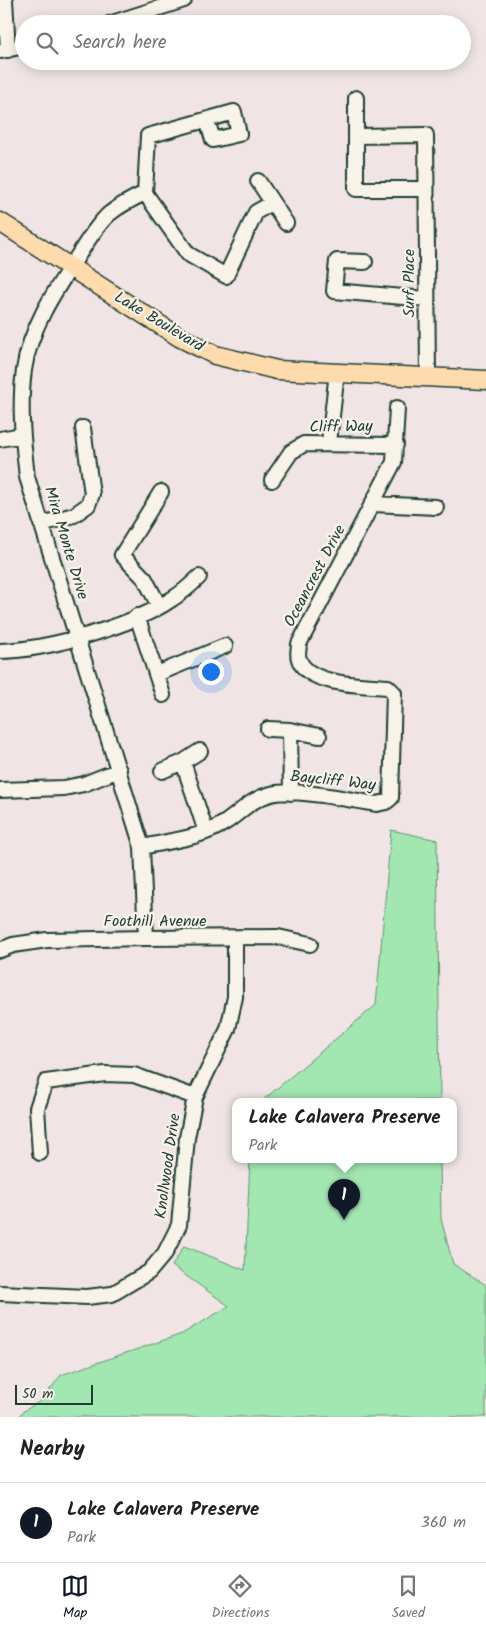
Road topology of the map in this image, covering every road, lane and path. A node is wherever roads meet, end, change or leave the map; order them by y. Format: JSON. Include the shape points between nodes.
{"nodes":[{"id":1,"x":5,"y":0,"type":"edge"},
{"id":2,"x":184,"y":0,"type":"edge"},
{"id":3,"x":137,"y":15,"type":"edge"},
{"id":4,"x":4,"y":50,"type":"edge"},
{"id":5,"x":356,"y":98,"type":"dead end"},
{"id":6,"x":207,"y":120,"type":"dead end"},
{"id":7,"x":356,"y":136,"type":"junction"},
{"id":8,"x":258,"y":181,"type":"dead end"},
{"id":9,"x":426,"y":189,"type":"junction"},
{"id":10,"x":145,"y":193,"type":"junction"},
{"id":11,"x":272,"y":203,"type":"junction"},
{"id":12,"x":0,"y":222,"type":"edge"},
{"id":13,"x":286,"y":223,"type":"dead end"},
{"id":14,"x":365,"y":262,"type":"dead end"},
{"id":15,"x":70,"y":268,"type":"junction"},
{"id":16,"x":426,"y":298,"type":"junction"},
{"id":17,"x":337,"y":372,"type":"junction"},
{"id":18,"x":428,"y":376,"type":"junction"},
{"id":19,"x":486,"y":380,"type":"edge"},
{"id":20,"x":397,"y":408,"type":"dead end"},
{"id":21,"x":83,"y":428,"type":"dead end"},
{"id":22,"x":22,"y":435,"type":"junction"},
{"id":23,"x":0,"y":439,"type":"edge"},
{"id":24,"x":328,"y":442,"type":"junction"},
{"id":25,"x":396,"y":445,"type":"junction"},
{"id":26,"x":272,"y":480,"type":"dead end"},
{"id":27,"x":161,"y":492,"type":"dead end"},
{"id":28,"x":373,"y":504,"type":"junction"},
{"id":29,"x":436,"y":507,"type":"dead end"},
{"id":30,"x":41,"y":524,"type":"junction"},
{"id":31,"x":199,"y":577,"type":"dead end"},
{"id":32,"x":160,"y":606,"type":"junction"},
{"id":33,"x":137,"y":616,"type":"junction"},
{"id":34,"x":77,"y":638,"type":"junction"},
{"id":35,"x":225,"y":646,"type":"dead end"},
{"id":36,"x":0,"y":652,"type":"edge"},
{"id":37,"x":157,"y":674,"type":"junction"},
{"id":38,"x":390,"y":689,"type":"joint"},
{"id":39,"x":163,"y":695,"type":"dead end"},
{"id":40,"x":268,"y":729,"type":"dead end"},
{"id":41,"x":290,"y":730,"type":"junction"},
{"id":42,"x":319,"y":736,"type":"dead end"},
{"id":43,"x":200,"y":751,"type":"dead end"},
{"id":44,"x":183,"y":762,"type":"junction"},
{"id":45,"x":119,"y":770,"type":"junction"},
{"id":46,"x":162,"y":771,"type":"dead end"},
{"id":47,"x":0,"y":790,"type":"edge"},
{"id":48,"x":291,"y":793,"type":"junction"},
{"id":49,"x":206,"y":832,"type":"junction"},
{"id":50,"x":142,"y":847,"type":"junction"},
{"id":51,"x":146,"y":938,"type":"junction"},
{"id":52,"x":235,"y":938,"type":"junction"},
{"id":53,"x":310,"y":944,"type":"dead end"},
{"id":54,"x":0,"y":950,"type":"edge"},
{"id":55,"x":195,"y":1097,"type":"junction"},
{"id":56,"x":40,"y":1153,"type":"dead end"},
{"id":57,"x":1,"y":1296,"type":"edge"}],
"edges":[{"from":1,"to":4,"type":"street"},
{"from":2,"to":3,"type":"street"},
{"from":5,"to":7,"type":"street"},
{"from":6,"to":10,"type":"street","via":[[148,136]]},
{"from":7,"to":9,"type":"street","via":[[356,189]]},
{"from":7,"to":9,"type":"street","name":"Surf Place","via":[[426,135]]},
{"from":8,"to":11,"type":"street"},
{"from":9,"to":16,"type":"street","name":"Surf Place"},
{"from":10,"to":11,"type":"street","via":[[188,254],[226,276],[256,212]]},
{"from":10,"to":15,"type":"street","name":"Mira Monte Drive","via":[[109,214],[95,229]]},
{"from":11,"to":13,"type":"street"},
{"from":12,"to":15,"type":"main road","name":"Lake Boulevard"},
{"from":14,"to":16,"type":"street","via":[[337,261],[334,291]]},
{"from":15,"to":17,"type":"main road","name":"Lake Boulevard","via":[[179,337],[215,355],[277,370]]},
{"from":15,"to":22,"type":"street","name":"Mira Monte Drive","via":[[39,320],[28,350],[20,416]]},
{"from":16,"to":18,"type":"street","name":"Surf Place"},
{"from":17,"to":18,"type":"main road","name":"Lake Boulevard"},
{"from":17,"to":24,"type":"street"},
{"from":18,"to":19,"type":"main road","name":"Lake Boulevard"},
{"from":20,"to":25,"type":"street","name":"Oceancrest Drive"},
{"from":21,"to":30,"type":"street","via":[[92,494],[88,505],[74,515]]},
{"from":22,"to":23,"type":"street"},
{"from":22,"to":30,"type":"street","name":"Mira Monte Drive","via":[[27,477]]},
{"from":24,"to":25,"type":"street","name":"Cliff Way"},
{"from":24,"to":26,"type":"street","name":"Cliff Way","via":[[304,444],[291,452]]},
{"from":25,"to":28,"type":"street","name":"Oceancrest Drive","via":[[394,462]]},
{"from":27,"to":32,"type":"street","via":[[122,555],[145,579]]},
{"from":28,"to":29,"type":"street"},
{"from":28,"to":38,"type":"street","name":"Oceancrest Drive","via":[[299,644],[299,660],[304,668],[328,682]]},
{"from":30,"to":34,"type":"street","name":"Mira Monte Drive"},
{"from":31,"to":32,"type":"street"},
{"from":32,"to":33,"type":"street"},
{"from":33,"to":34,"type":"street"},
{"from":33,"to":37,"type":"street"},
{"from":34,"to":36,"type":"street","via":[[44,647]]},
{"from":34,"to":45,"type":"street","name":"Mira Monte Drive"},
{"from":35,"to":37,"type":"street"},
{"from":37,"to":39,"type":"street"},
{"from":38,"to":48,"type":"street","name":"Baycliff Way","via":[[394,693],[390,798],[377,804]]},
{"from":40,"to":41,"type":"street"},
{"from":41,"to":42,"type":"street"},
{"from":41,"to":48,"type":"street"},
{"from":43,"to":44,"type":"street"},
{"from":44,"to":46,"type":"street"},
{"from":44,"to":49,"type":"street"},
{"from":45,"to":47,"type":"street","via":[[64,788]]},
{"from":45,"to":50,"type":"street","name":"Mira Monte Drive"},
{"from":48,"to":49,"type":"street","name":"Baycliff Way","via":[[257,798],[226,822]]},
{"from":49,"to":50,"type":"street","name":"Baycliff Way"},
{"from":50,"to":51,"type":"street","name":"Mira Monte Drive"},
{"from":51,"to":52,"type":"street","name":"Foothill Avenue"},
{"from":51,"to":54,"type":"street","name":"Foothill Avenue","via":[[47,940]]},
{"from":52,"to":53,"type":"street","name":"Foothill Avenue","via":[[278,937]]},
{"from":52,"to":55,"type":"street","name":"Knollwood Drive","via":[[235,997],[228,1029]]},
{"from":55,"to":56,"type":"street","via":[[134,1075],[105,1074],[46,1082],[37,1108]]},
{"from":55,"to":57,"type":"street","name":"Knollwood Drive","via":[[187,1138],[179,1225],[165,1253],[149,1272],[112,1294],[87,1297]]}]}
